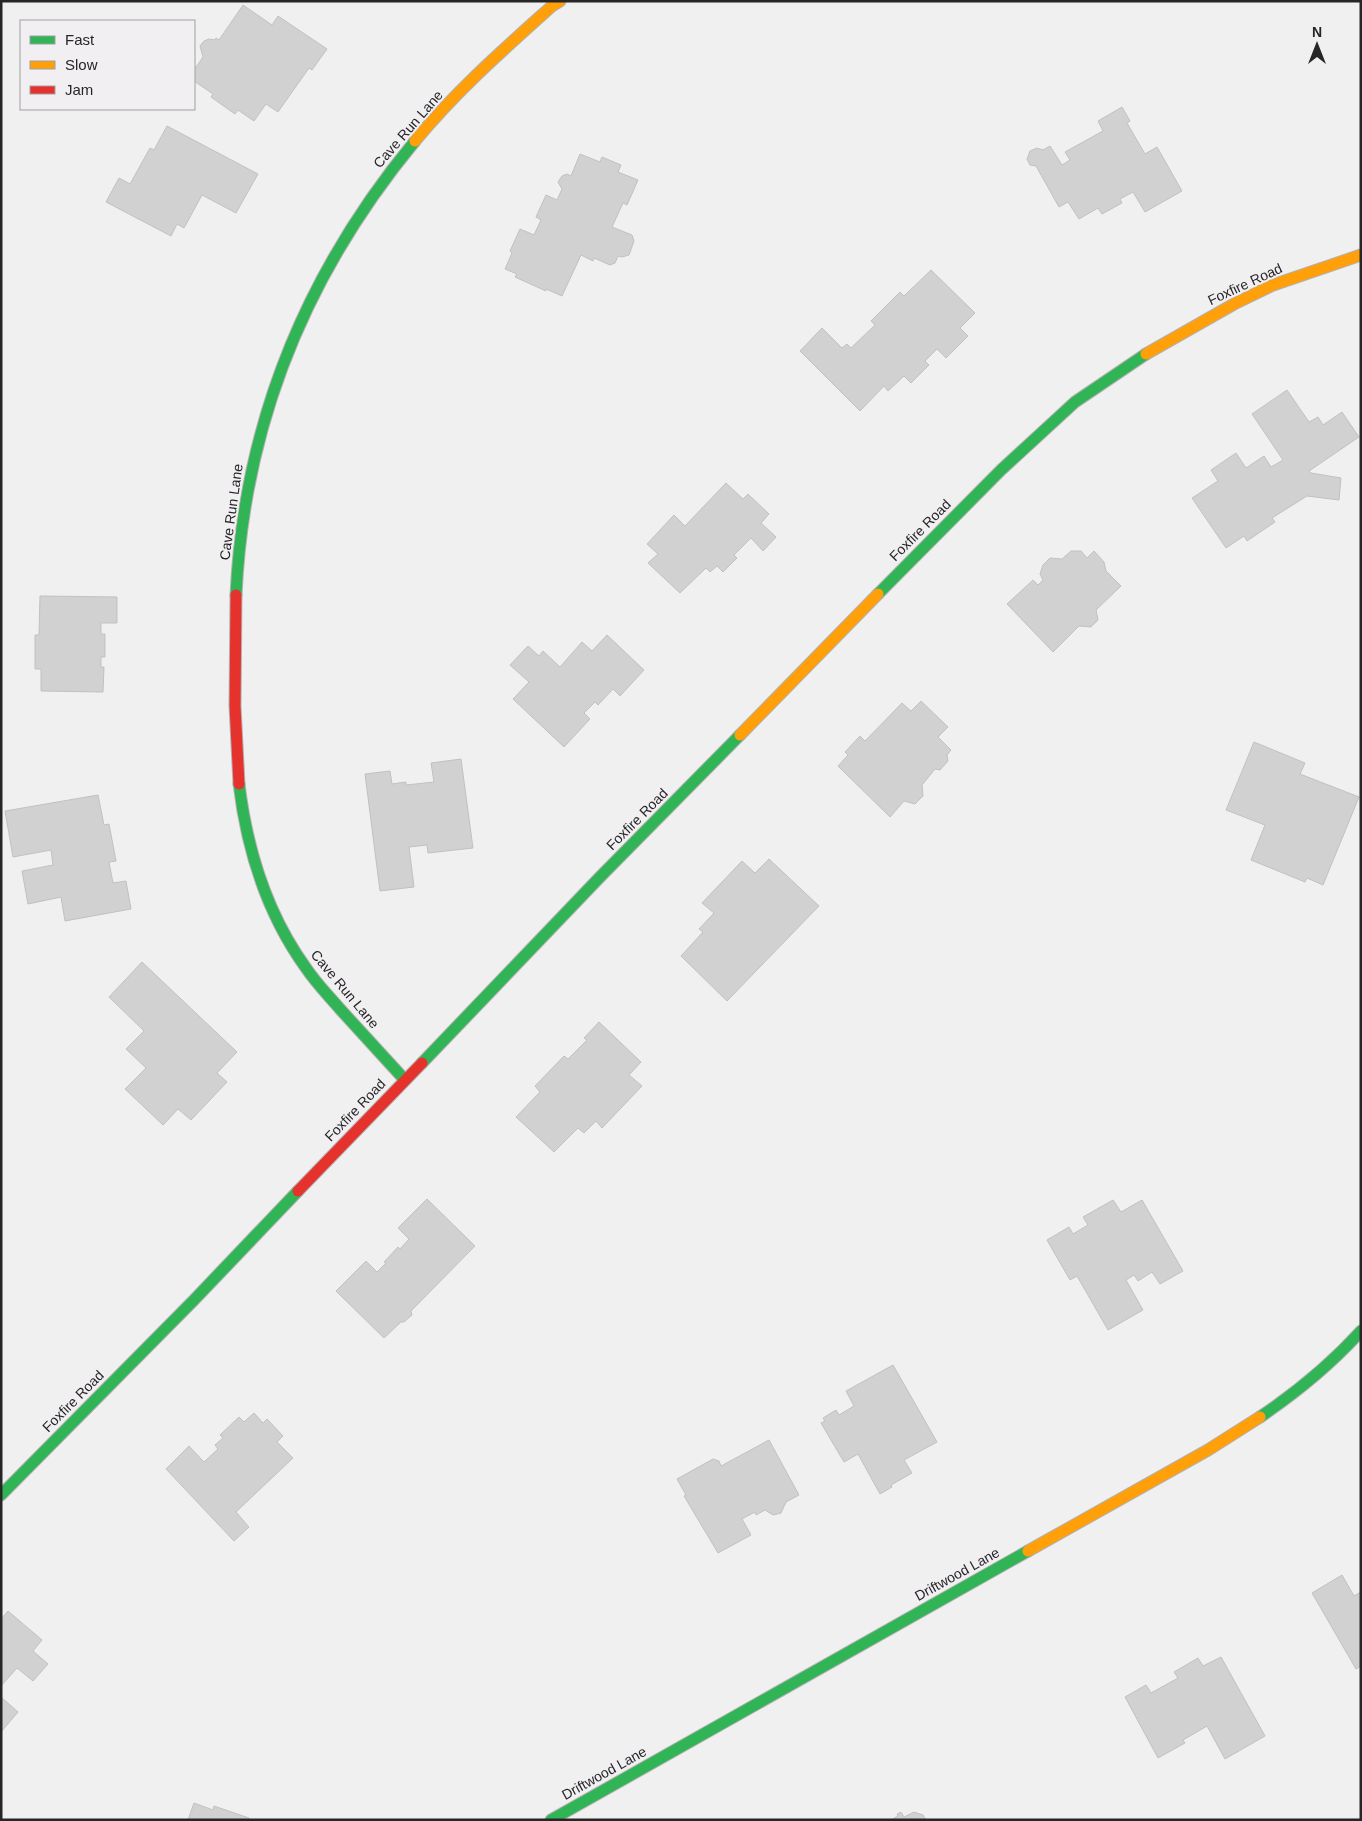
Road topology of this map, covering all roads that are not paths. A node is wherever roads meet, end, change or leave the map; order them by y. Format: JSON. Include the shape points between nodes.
{"nodes":[{"id":1,"x":560,"y":1,"type":"edge"},
{"id":2,"x":1361,"y":254,"type":"edge"},
{"id":3,"x":404,"y":1079,"type":"junction"},
{"id":4,"x":1361,"y":1331,"type":"edge"},
{"id":5,"x":1,"y":1495,"type":"edge"},
{"id":6,"x":551,"y":1820,"type":"edge"}],
"edges":[{"from":1,"to":3,"type":"street","name":"Cave Run Lane","via":[[492,60],[433,119],[356,219],[295,334],[278,376],[264,419],[244,508],[234,643],[235,725],[241,802],[251,849],[273,912],[290,945],[310,975]]},
{"from":2,"to":3,"type":"street","name":"Foxfire Road","via":[[1274,285],[1234,304],[1156,347],[1075,402],[1001,470]]},
{"from":3,"to":5,"type":"street","name":"Foxfire Road","via":[[194,1300]]},
{"from":4,"to":6,"type":"street","name":"Driftwood Lane","via":[[1316,1376],[1266,1414],[1208,1450]]}]}
